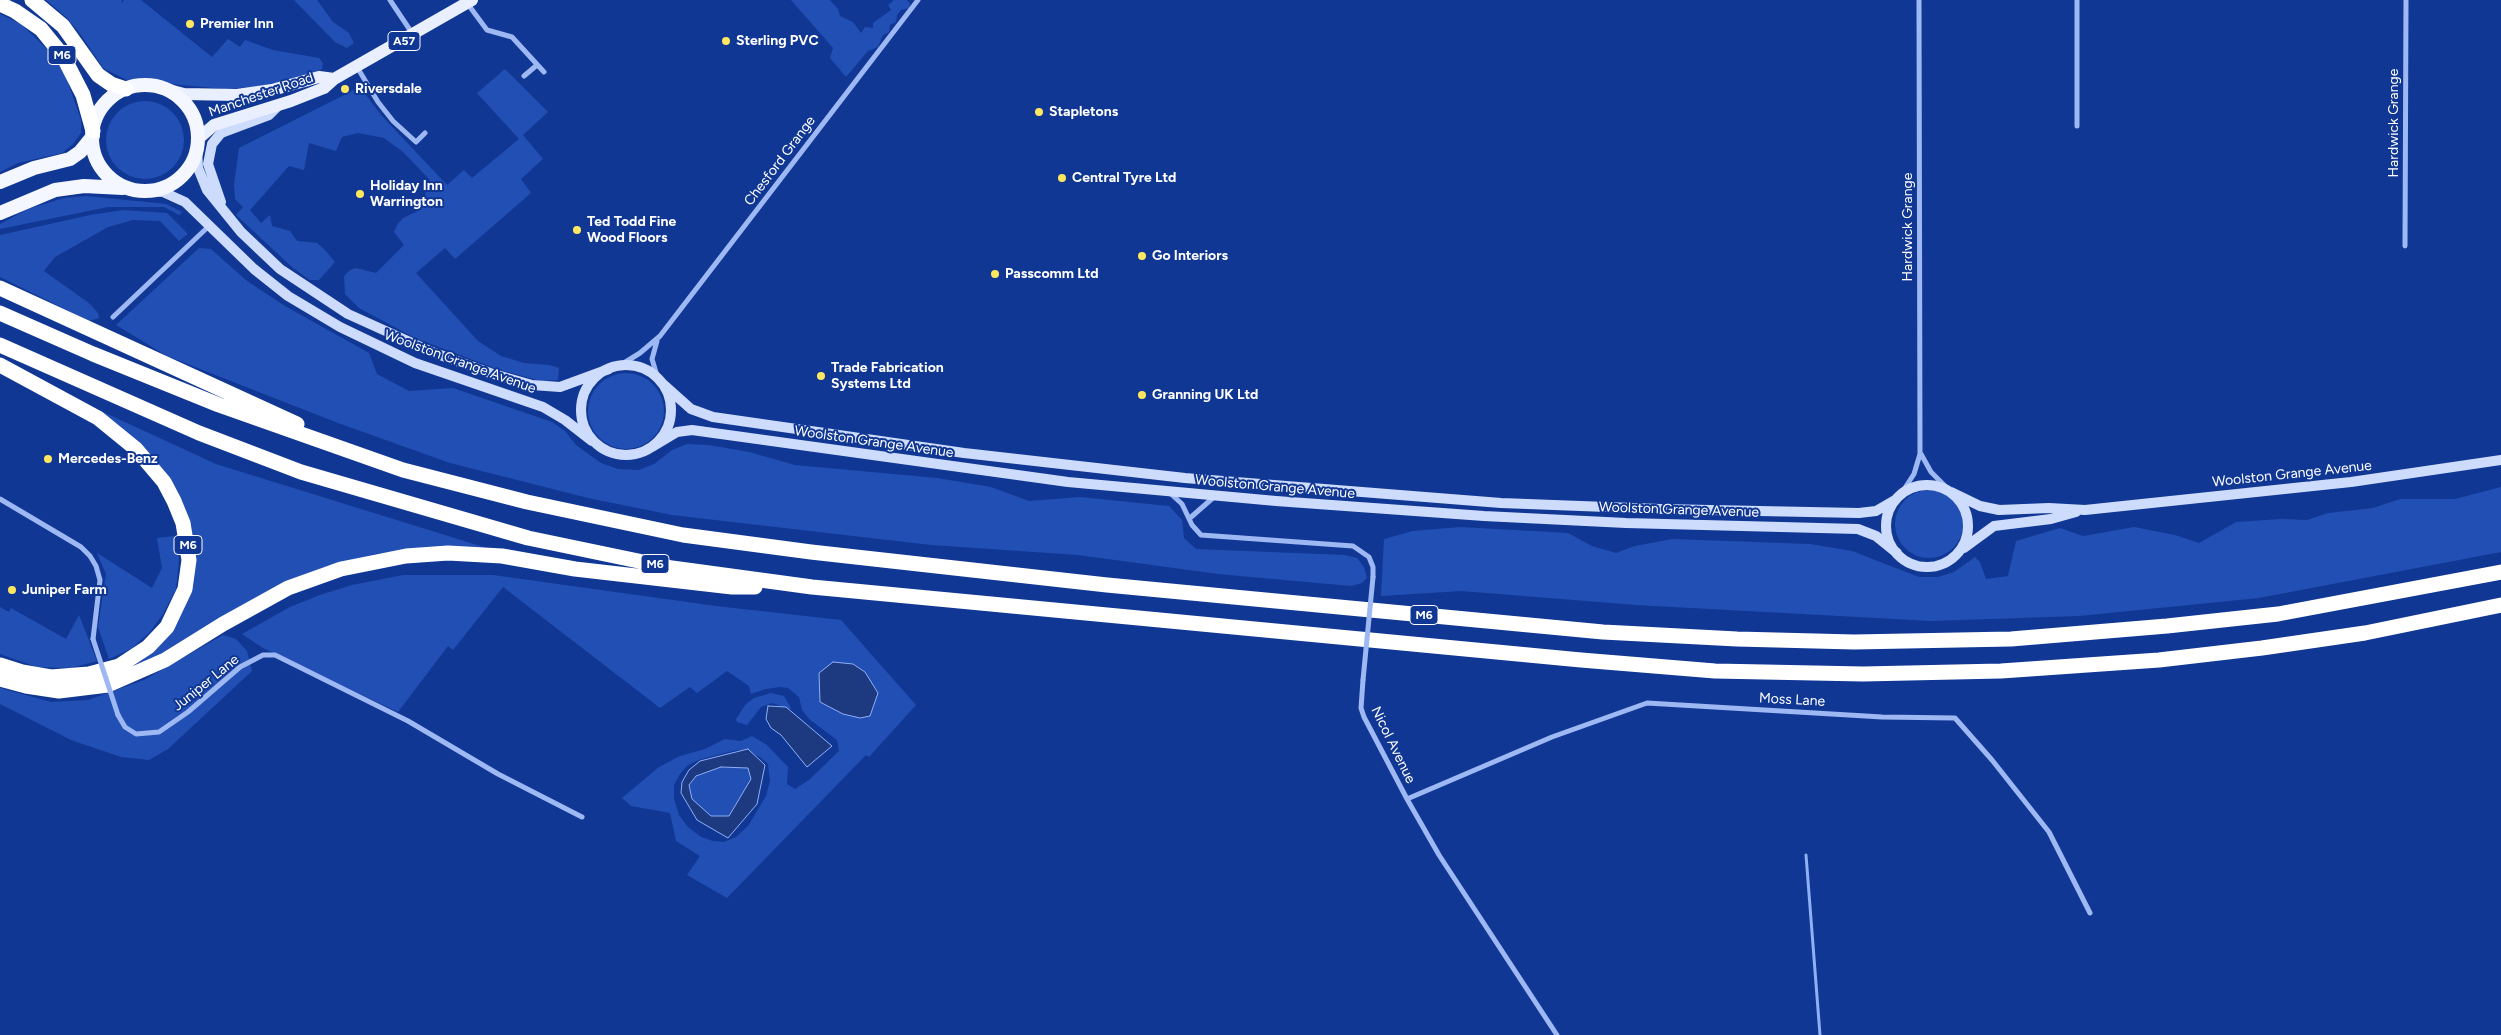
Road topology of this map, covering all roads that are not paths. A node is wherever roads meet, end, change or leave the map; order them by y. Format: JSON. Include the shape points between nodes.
{"nodes":[{"id":1,"x":32,"y":0,"type":"edge"},
{"id":2,"x":390,"y":0,"type":"edge"},
{"id":3,"x":918,"y":0,"type":"edge"},
{"id":4,"x":1918,"y":0,"type":"edge"},
{"id":5,"x":2077,"y":0,"type":"edge"},
{"id":6,"x":2406,"y":0,"type":"edge"},
{"id":7,"x":470,"y":2,"type":"edge"},
{"id":8,"x":0,"y":4,"type":"edge"},
{"id":9,"x":413,"y":35,"type":"junction"},
{"id":10,"x":537,"y":64,"type":"junction"},
{"id":11,"x":357,"y":67,"type":"junction"},
{"id":12,"x":544,"y":72,"type":"dead end"},
{"id":13,"x":524,"y":76,"type":"dead end"},
{"id":14,"x":334,"y":79,"type":"junction"},
{"id":15,"x":126,"y":89,"type":"junction"},
{"id":16,"x":165,"y":89,"type":"junction"},
{"id":17,"x":280,"y":105,"type":"junction"},
{"id":18,"x":2077,"y":126,"type":"dead end"},
{"id":19,"x":93,"y":133,"type":"junction"},
{"id":20,"x":425,"y":134,"type":"dead end"},
{"id":21,"x":198,"y":144,"type":"junction"},
{"id":22,"x":0,"y":182,"type":"edge"},
{"id":23,"x":129,"y":189,"type":"junction"},
{"id":24,"x":150,"y":191,"type":"junction"},
{"id":25,"x":222,"y":207,"type":"junction"},
{"id":26,"x":0,"y":213,"type":"edge"},
{"id":27,"x":209,"y":226,"type":"junction"},
{"id":28,"x":2405,"y":246,"type":"dead end"},
{"id":29,"x":0,"y":288,"type":"edge"},
{"id":30,"x":0,"y":313,"type":"edge"},
{"id":31,"x":113,"y":317,"type":"dead end"},
{"id":32,"x":660,"y":336,"type":"junction"},
{"id":33,"x":0,"y":345,"type":"edge"},
{"id":34,"x":0,"y":365,"type":"edge"},
{"id":35,"x":614,"y":367,"type":"junction"},
{"id":36,"x":660,"y":381,"type":"junction"},
{"id":37,"x":592,"y":441,"type":"junction"},
{"id":38,"x":652,"y":447,"type":"junction"},
{"id":39,"x":356,"y":453,"type":"junction"},
{"id":40,"x":1920,"y":454,"type":"junction"},
{"id":41,"x":2501,"y":460,"type":"edge"},
{"id":42,"x":1950,"y":491,"type":"junction"},
{"id":43,"x":1168,"y":492,"type":"junction"},
{"id":44,"x":1215,"y":496,"type":"junction"},
{"id":45,"x":1898,"y":497,"type":"junction"},
{"id":46,"x":0,"y":499,"type":"edge"},
{"id":47,"x":2084,"y":510,"type":"junction"},
{"id":48,"x":1190,"y":518,"type":"junction"},
{"id":49,"x":1959,"y":552,"type":"junction"},
{"id":50,"x":1897,"y":553,"type":"junction"},
{"id":51,"x":2501,"y":572,"type":"edge"},
{"id":52,"x":812,"y":587,"type":"junction"},
{"id":53,"x":2501,"y":605,"type":"edge"},
{"id":54,"x":0,"y":665,"type":"edge"},
{"id":55,"x":0,"y":679,"type":"edge"},
{"id":56,"x":1407,"y":799,"type":"junction"},
{"id":57,"x":582,"y":818,"type":"dead end"},
{"id":58,"x":2090,"y":913,"type":"dead end"},
{"id":59,"x":1556,"y":1035,"type":"edge"}],
"edges":[{"from":1,"to":15,"type":"highway","number":"M6","via":[[63,26],[98,75]]},
{"from":2,"to":9,"type":"street"},
{"from":3,"to":32,"type":"street","name":"Chesford Grange"},
{"from":4,"to":40,"type":"street","name":"Hardwick Grange"},
{"from":5,"to":18,"type":"street"},
{"from":6,"to":28,"type":"street","name":"Hardwick Grange"},
{"from":7,"to":9,"type":"main road","name":"Manchester Road","number":"A57"},
{"from":7,"to":10,"type":"street","via":[[487,30],[512,37]]},
{"from":8,"to":19,"type":"highway","number":"M6","via":[[41,29],[58,49],[83,96]]},
{"from":9,"to":11,"type":"main road","name":"Manchester Road","number":"A57"},
{"from":10,"to":12,"type":"street"},
{"from":10,"to":13,"type":"street"},
{"from":11,"to":14,"type":"main road","name":"Manchester Road","number":"A57"},
{"from":11,"to":20,"type":"street","via":[[393,121],[416,142]]},
{"from":14,"to":16,"type":"main road","name":"Manchester Road","number":"A57","via":[[319,77],[272,90],[237,95],[184,94]]},
{"from":14,"to":17,"type":"main road","name":"Manchester Road","number":"A57","via":[[324,88]]},
{"from":15,"to":16,"type":"highway","number":"A57","via":[[142,86]]},
{"from":15,"to":19,"type":"highway","via":[[104,106]]},
{"from":16,"to":21,"type":"highway","number":"A57","via":[[190,109],[196,122]]},
{"from":17,"to":21,"type":"main road","name":"Manchester Road","number":"A57","via":[[214,125]]},
{"from":17,"to":25,"type":"main road","via":[[269,115],[221,133],[212,144],[208,164]]},
{"from":19,"to":22,"type":"highway","via":[[80,152],[70,159],[34,168]]},
{"from":19,"to":23,"type":"highway","number":"A57","via":[[94,152],[100,165],[110,177]]},
{"from":21,"to":24,"type":"highway","number":"A57","via":[[189,168],[180,179],[162,189]]},
{"from":21,"to":25,"type":"main road","name":"Woolston Grange Avenue","via":[[198,168],[202,179]]},
{"from":23,"to":24,"type":"highway","number":"A57"},
{"from":23,"to":26,"type":"highway","number":"A57","via":[[68,187],[41,194]]},
{"from":24,"to":27,"type":"main road","name":"Woolston Grange Avenue","via":[[178,198],[191,206]]},
{"from":25,"to":35,"type":"main road","name":"Woolston Grange Avenue","via":[[258,250],[296,281],[348,314],[432,352],[490,373],[550,388],[571,384]]},
{"from":27,"to":31,"type":"street"},
{"from":27,"to":37,"type":"main road","name":"Woolston Grange Avenue","via":[[282,292],[340,327],[415,363],[543,407]]},
{"from":29,"to":39,"type":"highway","number":"M6","via":[[253,402]]},
{"from":30,"to":39,"type":"highway","number":"M6","via":[[219,405]]},
{"from":32,"to":35,"type":"street","name":"Chesford Grange","via":[[640,353]]},
{"from":32,"to":36,"type":"street","name":"Chesford Grange","via":[[652,359]]},
{"from":33,"to":52,"type":"highway","number":"M6","via":[[199,432],[301,472],[528,538],[672,568]]},
{"from":34,"to":54,"type":"highway","number":"M6","via":[[98,418],[136,450],[164,482],[174,501],[183,523],[189,560],[185,589],[174,617],[159,637],[127,661],[103,671],[72,677],[35,675]]},
{"from":35,"to":36,"type":"main road","via":[[640,367]]},
{"from":35,"to":37,"type":"main road","via":[[597,376],[587,387],[582,400],[581,415]]},
{"from":36,"to":38,"type":"main road","via":[[669,397],[671,411],[669,425]]},
{"from":36,"to":45,"type":"main road","name":"Woolston Grange Avenue","via":[[691,409],[713,417],[964,454],[1175,477],[1481,501],[1660,509],[1859,513],[1876,511]]},
{"from":37,"to":38,"type":"main road","via":[[600,448],[621,455],[632,455]]},
{"from":38,"to":43,"type":"main road","name":"Woolston Grange Avenue","via":[[678,432],[692,430],[1068,482]]},
{"from":39,"to":51,"type":"highway","number":"M6","via":[[403,470],[528,502],[683,535],[1127,587],[1603,632],[1854,642],[2011,639],[2288,612]]},
{"from":40,"to":42,"type":"street","via":[[1931,472]]},
{"from":40,"to":45,"type":"street","name":"Hardwick Grange","via":[[1914,474]]},
{"from":41,"to":47,"type":"main road","name":"Woolston Grange Avenue","via":[[2341,483]]},
{"from":42,"to":45,"type":"main road","via":[[1924,484]]},
{"from":42,"to":47,"type":"main road","name":"Woolston Grange Avenue","via":[[1980,506],[1999,510]]},
{"from":42,"to":49,"type":"main road","via":[[1964,507],[1969,527]]},
{"from":43,"to":44,"type":"main road","name":"Woolston Grange Avenue"},
{"from":43,"to":48,"type":"street","name":"Nicol Avenue","via":[[1182,504]]},
{"from":44,"to":48,"type":"street"},
{"from":44,"to":50,"type":"main road","name":"Woolston Grange Avenue","via":[[1484,516],[1849,528],[1876,536]]},
{"from":45,"to":50,"type":"main road","via":[[1889,510],[1887,533]]},
{"from":46,"to":57,"type":"street","name":"Juniper Lane","bridge":true,"via":[[82,547],[96,566],[100,580],[93,639],[118,715],[126,728],[136,734],[159,732],[188,712],[240,667],[263,655],[275,655],[408,721]]},
{"from":47,"to":49,"type":"main road","name":"Woolston Grange Avenue","via":[[2051,519],[1994,526]]},
{"from":48,"to":56,"type":"street","name":"Nicol Avenue","bridge":true,"via":[[1196,531],[1207,537],[1353,546],[1369,557],[1373,577],[1361,708]]},
{"from":49,"to":50,"type":"main road","via":[[1943,564],[1923,567]]},
{"from":52,"to":53,"type":"highway","number":"M6","via":[[1581,660],[1715,671],[1863,674],[2001,672],[2169,659],[2365,633]]},
{"from":52,"to":55,"type":"highway","number":"M6","via":[[732,587],[576,569],[502,556],[448,553],[406,556],[356,565],[288,588],[165,660],[108,685],[59,691]]},
{"from":56,"to":58,"type":"street","name":"Moss Lane","via":[[1552,737],[1647,703],[1954,718],[2049,832]]},
{"from":56,"to":59,"type":"street","name":"Nicol Avenue","via":[[1439,855]]}]}
